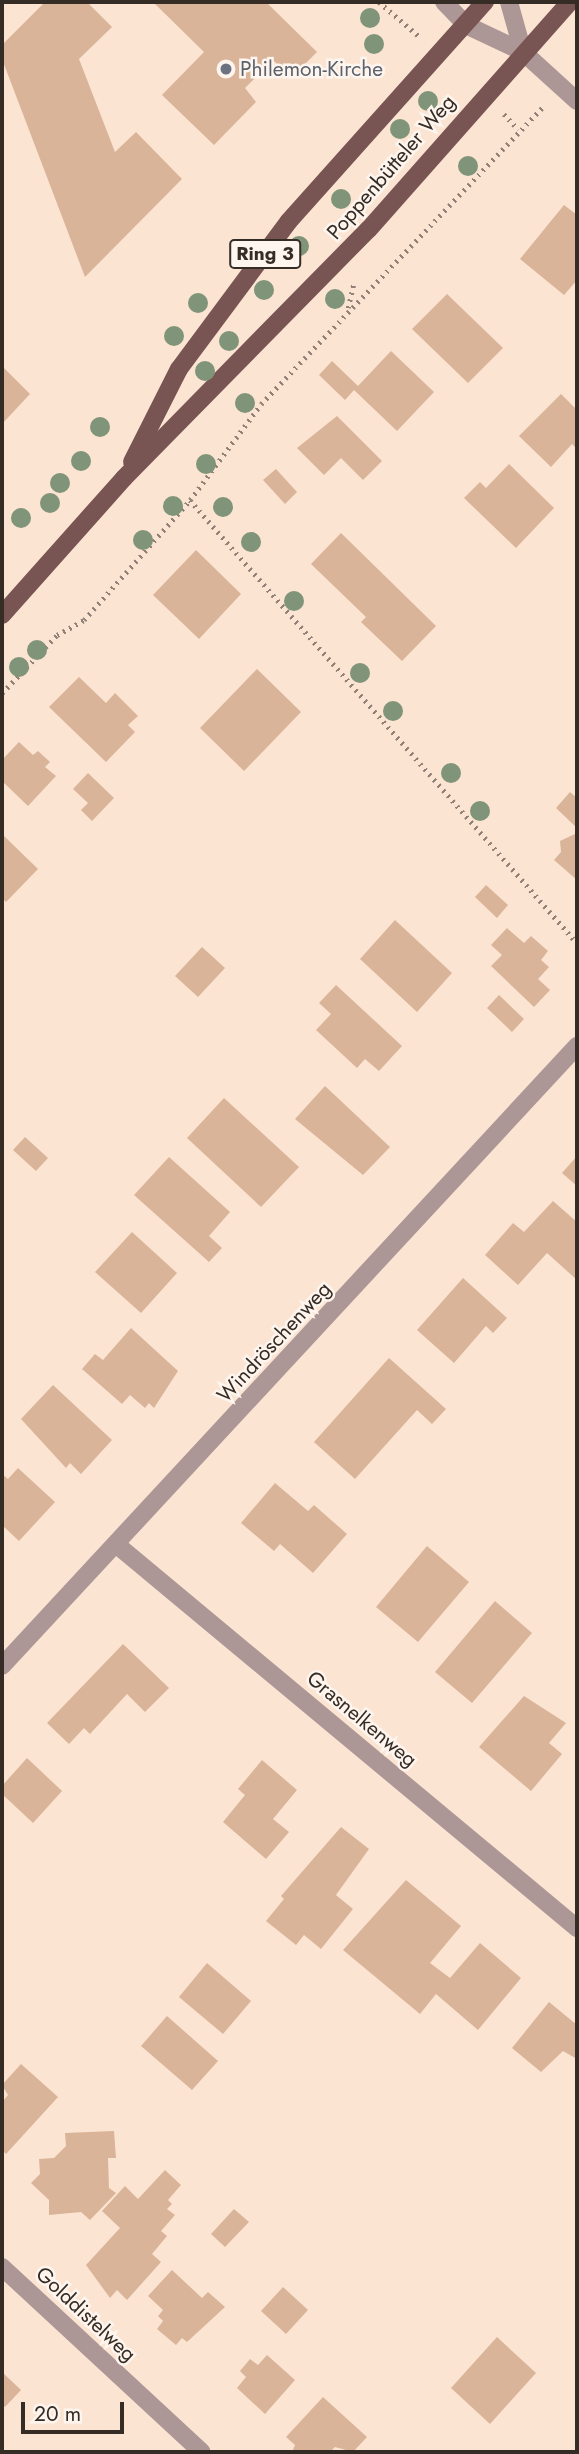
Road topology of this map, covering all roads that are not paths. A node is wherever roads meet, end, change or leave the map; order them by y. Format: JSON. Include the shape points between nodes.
{"nodes":[{"id":1,"x":443,"y":2,"type":"edge"},
{"id":2,"x":485,"y":2,"type":"edge"},
{"id":3,"x":509,"y":2,"type":"edge"},
{"id":4,"x":570,"y":2,"type":"edge"},
{"id":5,"x":466,"y":25,"type":"junction"},
{"id":6,"x":523,"y":52,"type":"junction"},
{"id":7,"x":570,"y":95,"type":"edge"},
{"id":8,"x":124,"y":478,"type":"junction"},
{"id":9,"x":2,"y":615,"type":"edge"},
{"id":10,"x":577,"y":1046,"type":"edge"},
{"id":11,"x":117,"y":1545,"type":"junction"},
{"id":12,"x":2,"y":1666,"type":"edge"},
{"id":13,"x":577,"y":1928,"type":"edge"},
{"id":14,"x":2,"y":2267,"type":"edge"},
{"id":15,"x":202,"y":2452,"type":"edge"}],
"edges":[{"from":1,"to":5,"type":"street"},
{"from":2,"to":5,"type":"main road","name":"Poppenbütteler Weg","number":"Ring 3"},
{"from":3,"to":6,"type":"street"},
{"from":4,"to":6,"type":"main road","name":"Poppenbütteler Weg","number":"Ring 3"},
{"from":5,"to":6,"type":"street"},
{"from":5,"to":8,"type":"main road","name":"Poppenbütteler Weg","number":"Ring 3","via":[[351,149],[228,302],[179,369]]},
{"from":6,"to":7,"type":"street"},
{"from":6,"to":8,"type":"main road","name":"Poppenbütteler Weg","number":"Ring 3","via":[[297,306]]},
{"from":8,"to":9,"type":"main road","name":"Poppenbütteler Weg","number":"Ring 3"},
{"from":10,"to":11,"type":"street","name":"Windröschenweg"},
{"from":11,"to":12,"type":"street","name":"Windröschenweg"},
{"from":11,"to":13,"type":"street","name":"Grasnelkenweg"},
{"from":14,"to":15,"type":"street","name":"Golddistelweg"}]}
